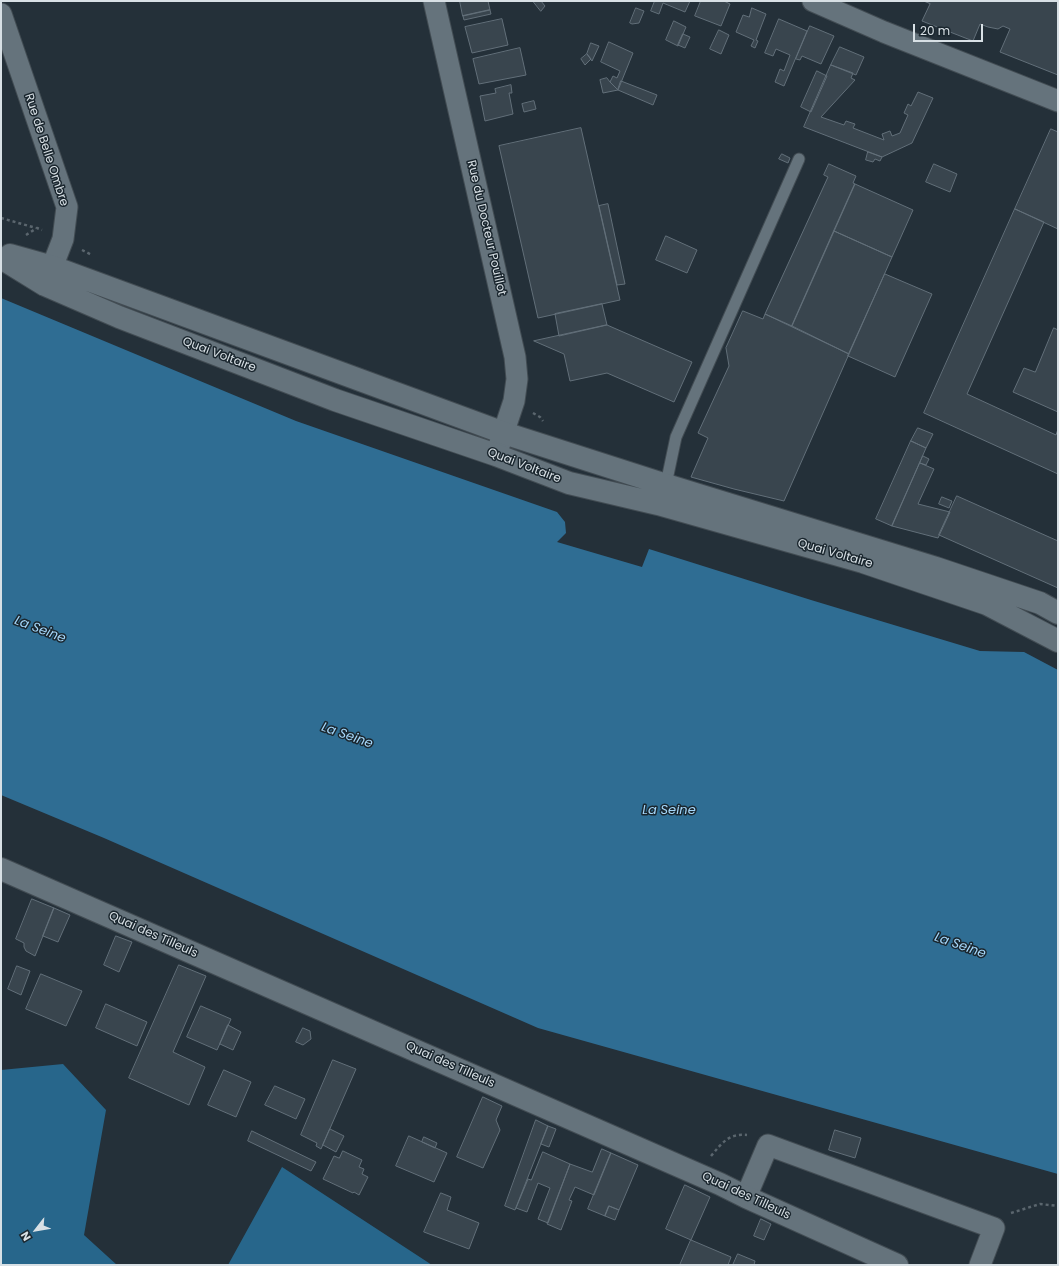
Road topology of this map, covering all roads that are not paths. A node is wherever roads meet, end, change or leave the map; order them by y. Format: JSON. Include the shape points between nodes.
{"nodes":[{"id":1,"x":434,"y":1,"type":"edge"},
{"id":2,"x":813,"y":1,"type":"edge"},
{"id":3,"x":1,"y":14,"type":"edge"},
{"id":4,"x":1058,"y":101,"type":"edge"},
{"id":5,"x":800,"y":159,"type":"dead end"},
{"id":6,"x":1,"y":253,"type":"edge"},
{"id":7,"x":1,"y":258,"type":"edge"},
{"id":8,"x":49,"y":276,"type":"junction"},
{"id":9,"x":504,"y":433,"type":"junction"},
{"id":10,"x":496,"y":455,"type":"junction"},
{"id":11,"x":662,"y":495,"type":"junction"},
{"id":12,"x":1058,"y":613,"type":"edge"},
{"id":13,"x":1058,"y":641,"type":"edge"},
{"id":14,"x":1,"y":869,"type":"edge"},
{"id":15,"x":746,"y":1197,"type":"junction"},
{"id":16,"x":897,"y":1265,"type":"edge"},
{"id":17,"x":980,"y":1265,"type":"edge"}],
"edges":[{"from":1,"to":9,"type":"street","name":"Rue du Docteur Pouillot","via":[[515,357],[517,379],[514,401]]},
{"from":2,"to":4,"type":"street"},
{"from":3,"to":8,"type":"street","name":"Rue de Belle Ombre","via":[[67,207],[63,239]]},
{"from":5,"to":11,"type":"lane","via":[[676,437]]},
{"from":6,"to":8,"type":"street","name":"Quai Voltaire"},
{"from":7,"to":8,"type":"street","name":"Quai Voltaire"},
{"from":8,"to":9,"type":"street","name":"Quai Voltaire"},
{"from":8,"to":10,"type":"street","name":"Quai Voltaire","via":[[119,317],[335,400]]},
{"from":9,"to":10,"type":"street","name":"Rue du Docteur Pouillot"},
{"from":9,"to":11,"type":"street","name":"Quai Voltaire"},
{"from":10,"to":11,"type":"street","name":"Quai Voltaire","via":[[569,484]]},
{"from":11,"to":12,"type":"street","name":"Quai Voltaire","via":[[936,568],[1040,604]]},
{"from":11,"to":13,"type":"street","name":"Quai Voltaire","via":[[987,604]]},
{"from":14,"to":15,"type":"street","name":"Quai des Tilleuls"},
{"from":15,"to":16,"type":"street","name":"Quai des Tilleuls"},
{"from":15,"to":17,"type":"street","via":[[768,1145],[994,1228]]}]}
